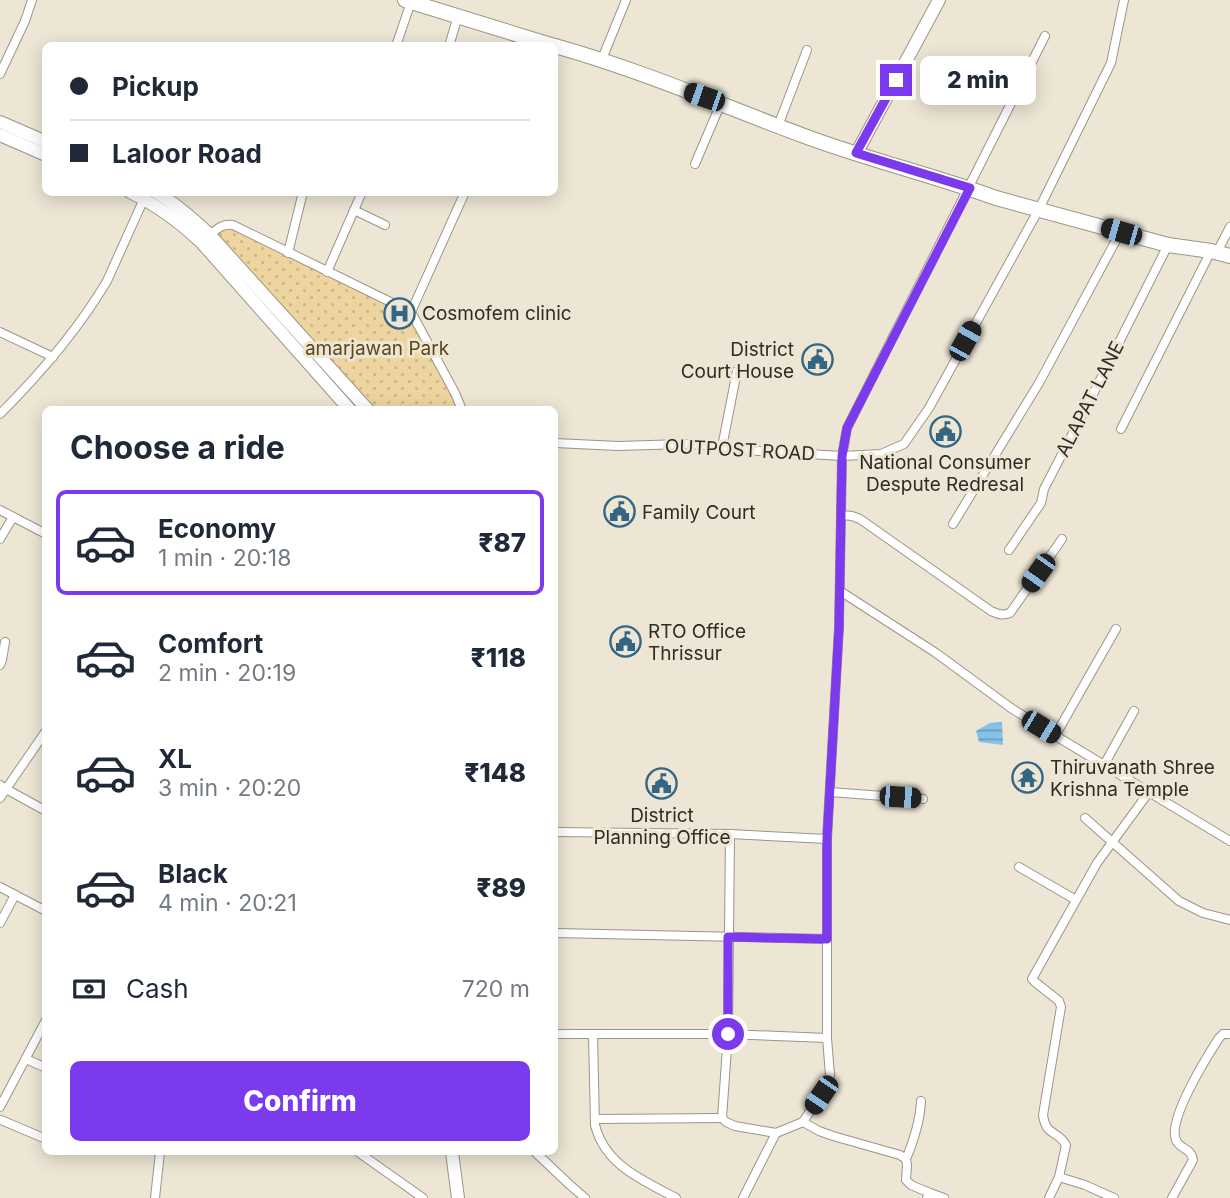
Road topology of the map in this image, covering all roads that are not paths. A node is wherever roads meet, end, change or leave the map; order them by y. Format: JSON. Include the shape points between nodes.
{"nodes":[{"id":1,"x":32,"y":0,"type":"edge"},
{"id":2,"x":625,"y":0,"type":"edge"},
{"id":3,"x":939,"y":0,"type":"edge"},
{"id":4,"x":1124,"y":0,"type":"edge"},
{"id":5,"x":414,"y":2,"type":"edge"},
{"id":6,"x":458,"y":16,"type":"junction"},
{"id":7,"x":1045,"y":36,"type":"dead end"},
{"id":8,"x":398,"y":42,"type":"edge"},
{"id":9,"x":450,"y":42,"type":"edge"},
{"id":10,"x":535,"y":42,"type":"edge"},
{"id":11,"x":558,"y":47,"type":"edge"},
{"id":12,"x":807,"y":50,"type":"dead end"},
{"id":13,"x":602,"y":59,"type":"junction"},
{"id":14,"x":0,"y":74,"type":"edge"},
{"id":15,"x":720,"y":103,"type":"junction"},
{"id":16,"x":0,"y":122,"type":"edge"},
{"id":17,"x":778,"y":126,"type":"junction"},
{"id":18,"x":0,"y":135,"type":"edge"},
{"id":19,"x":17,"y":136,"type":"junction"},
{"id":20,"x":42,"y":141,"type":"edge"},
{"id":21,"x":42,"y":152,"type":"edge"},
{"id":22,"x":856,"y":153,"type":"junction"},
{"id":23,"x":695,"y":164,"type":"dead end"},
{"id":24,"x":970,"y":188,"type":"junction"},
{"id":25,"x":146,"y":196,"type":"edge"},
{"id":26,"x":163,"y":196,"type":"edge"},
{"id":27,"x":302,"y":196,"type":"edge"},
{"id":28,"x":360,"y":196,"type":"edge"},
{"id":29,"x":463,"y":196,"type":"edge"},
{"id":30,"x":1039,"y":209,"type":"junction"},
{"id":31,"x":354,"y":210,"type":"junction"},
{"id":32,"x":185,"y":219,"type":"junction"},
{"id":33,"x":385,"y":225,"type":"dead end"},
{"id":34,"x":1230,"y":227,"type":"edge"},
{"id":35,"x":1121,"y":232,"type":"junction"},
{"id":36,"x":210,"y":235,"type":"junction"},
{"id":37,"x":1168,"y":245,"type":"junction"},
{"id":38,"x":288,"y":253,"type":"junction"},
{"id":39,"x":1219,"y":253,"type":"edge"},
{"id":40,"x":327,"y":272,"type":"junction"},
{"id":41,"x":411,"y":312,"type":"junction"},
{"id":42,"x":0,"y":332,"type":"edge"},
{"id":43,"x":53,"y":357,"type":"junction"},
{"id":44,"x":737,"y":371,"type":"dead end"},
{"id":45,"x":346,"y":406,"type":"edge"},
{"id":46,"x":364,"y":406,"type":"edge"},
{"id":47,"x":460,"y":406,"type":"edge"},
{"id":48,"x":0,"y":414,"type":"edge"},
{"id":49,"x":1121,"y":429,"type":"dead end"},
{"id":50,"x":558,"y":443,"type":"edge"},
{"id":51,"x":722,"y":447,"type":"junction"},
{"id":52,"x":842,"y":456,"type":"junction"},
{"id":53,"x":0,"y":510,"type":"edge"},
{"id":54,"x":841,"y":515,"type":"junction"},
{"id":55,"x":13,"y":517,"type":"junction"},
{"id":56,"x":953,"y":524,"type":"dead end"},
{"id":57,"x":42,"y":532,"type":"edge"},
{"id":58,"x":0,"y":539,"type":"edge"},
{"id":59,"x":1062,"y":539,"type":"dead end"},
{"id":60,"x":1009,"y":550,"type":"dead end"},
{"id":61,"x":840,"y":591,"type":"junction"},
{"id":62,"x":1116,"y":629,"type":"dead end"},
{"id":63,"x":5,"y":642,"type":"dead end"},
{"id":64,"x":0,"y":664,"type":"edge"},
{"id":65,"x":1134,"y":711,"type":"dead end"},
{"id":66,"x":42,"y":736,"type":"edge"},
{"id":67,"x":1055,"y":736,"type":"junction"},
{"id":68,"x":1104,"y":765,"type":"junction"},
{"id":69,"x":3,"y":787,"type":"edge"},
{"id":70,"x":830,"y":792,"type":"junction"},
{"id":71,"x":1149,"y":792,"type":"junction"},
{"id":72,"x":0,"y":798,"type":"edge"},
{"id":73,"x":923,"y":799,"type":"dead end"},
{"id":74,"x":42,"y":809,"type":"edge"},
{"id":75,"x":1085,"y":818,"type":"dead end"},
{"id":76,"x":558,"y":832,"type":"edge"},
{"id":77,"x":730,"y":834,"type":"junction"},
{"id":78,"x":827,"y":839,"type":"junction"},
{"id":79,"x":1230,"y":841,"type":"edge"},
{"id":80,"x":1112,"y":842,"type":"junction"},
{"id":81,"x":1019,"y":867,"type":"dead end"},
{"id":82,"x":0,"y":887,"type":"edge"},
{"id":83,"x":15,"y":895,"type":"junction"},
{"id":84,"x":1076,"y":900,"type":"junction"},
{"id":85,"x":42,"y":909,"type":"edge"},
{"id":86,"x":1230,"y":920,"type":"edge"},
{"id":87,"x":0,"y":923,"type":"edge"},
{"id":88,"x":558,"y":933,"type":"edge"},
{"id":89,"x":728,"y":937,"type":"junction"},
{"id":90,"x":827,"y":939,"type":"junction"},
{"id":91,"x":42,"y":1028,"type":"edge"},
{"id":92,"x":558,"y":1034,"type":"edge"},
{"id":93,"x":593,"y":1034,"type":"junction"},
{"id":94,"x":728,"y":1034,"type":"junction"},
{"id":95,"x":1230,"y":1034,"type":"edge"},
{"id":96,"x":827,"y":1038,"type":"junction"},
{"id":97,"x":26,"y":1059,"type":"junction"},
{"id":98,"x":42,"y":1066,"type":"edge"},
{"id":99,"x":921,"y":1101,"type":"dead end"},
{"id":100,"x":0,"y":1107,"type":"edge"},
{"id":101,"x":722,"y":1118,"type":"junction"},
{"id":102,"x":596,"y":1119,"type":"junction"},
{"id":103,"x":0,"y":1120,"type":"edge"},
{"id":104,"x":803,"y":1122,"type":"junction"},
{"id":105,"x":776,"y":1133,"type":"junction"},
{"id":106,"x":42,"y":1137,"type":"edge"},
{"id":107,"x":160,"y":1155,"type":"edge"},
{"id":108,"x":362,"y":1155,"type":"edge"},
{"id":109,"x":452,"y":1155,"type":"edge"},
{"id":110,"x":538,"y":1155,"type":"edge"},
{"id":111,"x":906,"y":1159,"type":"junction"},
{"id":112,"x":1059,"y":1177,"type":"junction"},
{"id":113,"x":410,"y":1194,"type":"edge"},
{"id":114,"x":928,"y":1195,"type":"edge"},
{"id":115,"x":1110,"y":1197,"type":"edge"},
{"id":116,"x":155,"y":1198,"type":"edge"},
{"id":117,"x":422,"y":1198,"type":"edge"},
{"id":118,"x":458,"y":1198,"type":"edge"},
{"id":119,"x":586,"y":1198,"type":"edge"},
{"id":120,"x":676,"y":1198,"type":"edge"},
{"id":121,"x":743,"y":1198,"type":"edge"},
{"id":122,"x":944,"y":1198,"type":"edge"},
{"id":123,"x":1049,"y":1198,"type":"edge"},
{"id":124,"x":1172,"y":1198,"type":"edge"}],
"edges":[{"from":1,"to":14,"type":"street"},
{"from":2,"to":13,"type":"street"},
{"from":3,"to":22,"type":"main road"},
{"from":4,"to":30,"type":"street","name":"OUTPOST ROAD","via":[[1111,64]]},
{"from":5,"to":6,"type":"main road"},
{"from":5,"to":8,"type":"street"},
{"from":6,"to":9,"type":"street"},
{"from":6,"to":10,"type":"main road"},
{"from":7,"to":24,"type":"street"},
{"from":11,"to":13,"type":"main road"},
{"from":12,"to":17,"type":"street"},
{"from":13,"to":15,"type":"main road"},
{"from":15,"to":17,"type":"main road"},
{"from":15,"to":23,"type":"street"},
{"from":16,"to":19,"type":"main road"},
{"from":17,"to":22,"type":"main road"},
{"from":18,"to":19,"type":"main road"},
{"from":19,"to":20,"type":"main road"},
{"from":19,"to":21,"type":"main road"},
{"from":22,"to":24,"type":"main road"},
{"from":24,"to":30,"type":"main road"},
{"from":24,"to":52,"type":"street","via":[[847,428]]},
{"from":25,"to":32,"type":"main road"},
{"from":25,"to":43,"type":"street","via":[[107,281]]},
{"from":26,"to":32,"type":"main road"},
{"from":27,"to":38,"type":"street"},
{"from":28,"to":31,"type":"street"},
{"from":29,"to":41,"type":"street"},
{"from":30,"to":35,"type":"main road"},
{"from":30,"to":52,"type":"street","name":"OUTPOST ROAD","via":[[929,408],[904,444],[881,454]]},
{"from":31,"to":33,"type":"street"},
{"from":31,"to":40,"type":"street"},
{"from":32,"to":36,"type":"main road"},
{"from":32,"to":45,"type":"main road"},
{"from":34,"to":39,"type":"street"},
{"from":35,"to":37,"type":"main road"},
{"from":35,"to":56,"type":"street","via":[[1040,383]]},
{"from":36,"to":38,"type":"street","via":[[221,226],[233,225]]},
{"from":36,"to":46,"type":"main road"},
{"from":37,"to":39,"type":"main road"},
{"from":37,"to":60,"type":"street","name":"ALAPAT LANE","via":[[1041,503]]},
{"from":38,"to":40,"type":"street"},
{"from":39,"to":49,"type":"street"},
{"from":40,"to":41,"type":"street"},
{"from":41,"to":47,"type":"street"},
{"from":42,"to":43,"type":"street"},
{"from":43,"to":48,"type":"street"},
{"from":44,"to":51,"type":"street"},
{"from":50,"to":51,"type":"street","name":"OUTPOST ROAD"},
{"from":51,"to":52,"type":"street","name":"OUTPOST ROAD"},
{"from":52,"to":54,"type":"street"},
{"from":53,"to":55,"type":"street"},
{"from":54,"to":59,"type":"street","via":[[860,519],[991,611],[1004,615],[1010,613]]},
{"from":54,"to":61,"type":"street"},
{"from":55,"to":57,"type":"street"},
{"from":55,"to":58,"type":"street"},
{"from":61,"to":67,"type":"street"},
{"from":61,"to":70,"type":"street"},
{"from":62,"to":67,"type":"street"},
{"from":63,"to":64,"type":"street"},
{"from":65,"to":68,"type":"street"},
{"from":66,"to":69,"type":"street"},
{"from":67,"to":68,"type":"street"},
{"from":68,"to":71,"type":"street"},
{"from":69,"to":72,"type":"street"},
{"from":69,"to":74,"type":"street"},
{"from":70,"to":73,"type":"street"},
{"from":70,"to":78,"type":"street"},
{"from":71,"to":79,"type":"street"},
{"from":71,"to":80,"type":"street"},
{"from":75,"to":80,"type":"street"},
{"from":76,"to":77,"type":"street"},
{"from":77,"to":78,"type":"street"},
{"from":77,"to":89,"type":"street"},
{"from":78,"to":90,"type":"street"},
{"from":80,"to":84,"type":"street"},
{"from":80,"to":86,"type":"street","via":[[1179,901]]},
{"from":81,"to":84,"type":"street"},
{"from":82,"to":83,"type":"street"},
{"from":83,"to":85,"type":"street"},
{"from":83,"to":87,"type":"street"},
{"from":84,"to":112,"type":"street","via":[[1032,979],[1061,1007],[1043,1115],[1049,1131],[1066,1145]]},
{"from":88,"to":89,"type":"street"},
{"from":89,"to":90,"type":"street"},
{"from":89,"to":94,"type":"street"},
{"from":90,"to":96,"type":"street"},
{"from":91,"to":97,"type":"street"},
{"from":92,"to":93,"type":"street"},
{"from":93,"to":94,"type":"street"},
{"from":93,"to":102,"type":"street"},
{"from":94,"to":96,"type":"street"},
{"from":94,"to":101,"type":"street"},
{"from":95,"to":124,"type":"street","via":[[1219,1038],[1184,1099],[1175,1139],[1191,1152],[1193,1160]]},
{"from":96,"to":104,"type":"street","via":[[830,1075]]},
{"from":97,"to":98,"type":"street"},
{"from":97,"to":100,"type":"street"},
{"from":99,"to":111,"type":"street","via":[[917,1132]]},
{"from":101,"to":102,"type":"street"},
{"from":101,"to":105,"type":"street","via":[[735,1126]]},
{"from":102,"to":120,"type":"street","via":[[598,1139],[612,1159]]},
{"from":103,"to":106,"type":"street"},
{"from":104,"to":105,"type":"street"},
{"from":104,"to":111,"type":"street"},
{"from":105,"to":121,"type":"street"},
{"from":107,"to":116,"type":"street"},
{"from":108,"to":113,"type":"street"},
{"from":109,"to":118,"type":"main road"},
{"from":110,"to":119,"type":"street"},
{"from":111,"to":114,"type":"street","via":[[906,1180]]},
{"from":112,"to":115,"type":"street"},
{"from":112,"to":123,"type":"street"},
{"from":113,"to":117,"type":"street"},
{"from":114,"to":122,"type":"street"}]}
